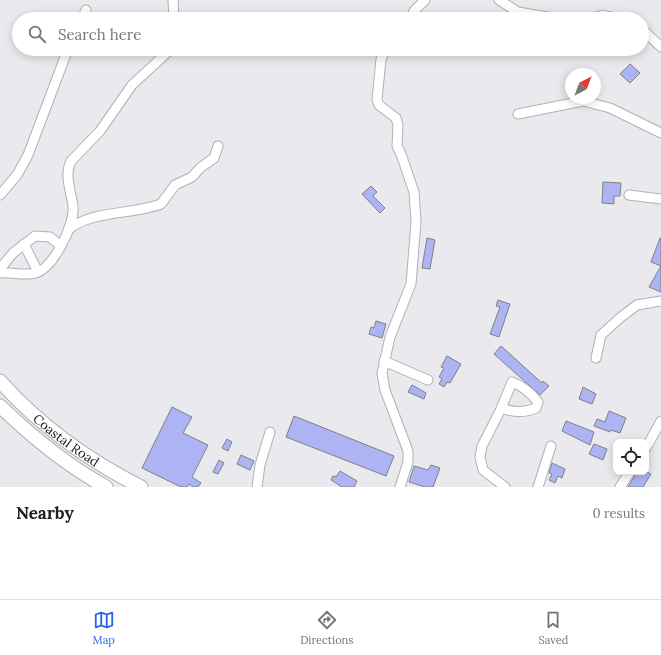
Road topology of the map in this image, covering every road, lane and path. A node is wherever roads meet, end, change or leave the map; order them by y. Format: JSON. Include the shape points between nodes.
{"nodes":[{"id":1,"x":173,"y":0,"type":"edge"},
{"id":2,"x":426,"y":0,"type":"edge"},
{"id":3,"x":499,"y":0,"type":"edge"},
{"id":4,"x":174,"y":12,"type":"edge"},
{"id":5,"x":414,"y":12,"type":"edge"},
{"id":6,"x":518,"y":12,"type":"edge"},
{"id":7,"x":649,"y":36,"type":"edge"},
{"id":8,"x":661,"y":47,"type":"edge"},
{"id":9,"x":65,"y":56,"type":"edge"},
{"id":10,"x":163,"y":56,"type":"edge"},
{"id":11,"x":382,"y":56,"type":"edge"},
{"id":12,"x":518,"y":114,"type":"dead end"},
{"id":13,"x":661,"y":133,"type":"edge"},
{"id":14,"x":218,"y":146,"type":"dead end"},
{"id":15,"x":629,"y":195,"type":"dead end"},
{"id":16,"x":0,"y":196,"type":"edge"},
{"id":17,"x":661,"y":199,"type":"edge"},
{"id":18,"x":69,"y":229,"type":"junction"},
{"id":19,"x":24,"y":244,"type":"junction"},
{"id":20,"x":61,"y":246,"type":"junction"},
{"id":21,"x":0,"y":269,"type":"edge"},
{"id":22,"x":38,"y":272,"type":"junction"},
{"id":23,"x":0,"y":273,"type":"edge"},
{"id":24,"x":661,"y":301,"type":"edge"},
{"id":25,"x":596,"y":358,"type":"dead end"},
{"id":26,"x":384,"y":361,"type":"junction"},
{"id":27,"x":428,"y":380,"type":"dead end"},
{"id":28,"x":0,"y":381,"type":"edge"},
{"id":29,"x":0,"y":406,"type":"edge"},
{"id":30,"x":500,"y":411,"type":"dead end"},
{"id":31,"x":661,"y":421,"type":"edge"},
{"id":32,"x":270,"y":432,"type":"dead end"},
{"id":33,"x":649,"y":443,"type":"edge"},
{"id":34,"x":551,"y":446,"type":"dead end"},
{"id":35,"x":628,"y":475,"type":"edge"},
{"id":36,"x":106,"y":487,"type":"edge"},
{"id":37,"x":142,"y":487,"type":"edge"},
{"id":38,"x":257,"y":487,"type":"edge"},
{"id":39,"x":400,"y":487,"type":"edge"},
{"id":40,"x":505,"y":487,"type":"edge"},
{"id":41,"x":538,"y":487,"type":"edge"},
{"id":42,"x":620,"y":487,"type":"edge"}],
"edges":[{"from":1,"to":4,"type":"street"},
{"from":2,"to":5,"type":"street"},
{"from":3,"to":6,"type":"street"},
{"from":7,"to":8,"type":"street"},
{"from":9,"to":16,"type":"street","via":[[30,151],[17,175]]},
{"from":10,"to":18,"type":"street","via":[[132,85],[100,131],[71,161],[67,175],[74,208]]},
{"from":11,"to":26,"type":"street","via":[[377,100],[396,118],[397,146],[414,192],[416,222],[412,284],[390,337]]},
{"from":12,"to":13,"type":"street","via":[[583,101],[610,108]]},
{"from":14,"to":18,"type":"street","via":[[214,158],[192,177],[175,185],[161,204],[88,218]]},
{"from":15,"to":17,"type":"street"},
{"from":18,"to":20,"type":"street"},
{"from":19,"to":20,"type":"street","via":[[35,236],[43,236],[50,237]]},
{"from":19,"to":21,"type":"street","via":[[12,253]]},
{"from":19,"to":22,"type":"street"},
{"from":20,"to":22,"type":"street","via":[[46,268]]},
{"from":22,"to":23,"type":"street"},
{"from":24,"to":25,"type":"street","via":[[637,305],[621,317],[601,335]]},
{"from":26,"to":27,"type":"street"},
{"from":26,"to":39,"type":"street","via":[[383,381],[408,451],[408,462]]},
{"from":28,"to":37,"type":"highway","name":"Coastal Road","via":[[72,447]]},
{"from":29,"to":36,"type":"highway","name":"Coastal Road","via":[[68,465]]},
{"from":30,"to":40,"type":"street","via":[[482,446],[480,457],[483,470]]},
{"from":31,"to":33,"type":"street"},
{"from":32,"to":38,"type":"street","via":[[260,465]]},
{"from":34,"to":41,"type":"street"},
{"from":35,"to":42,"type":"street"}]}
